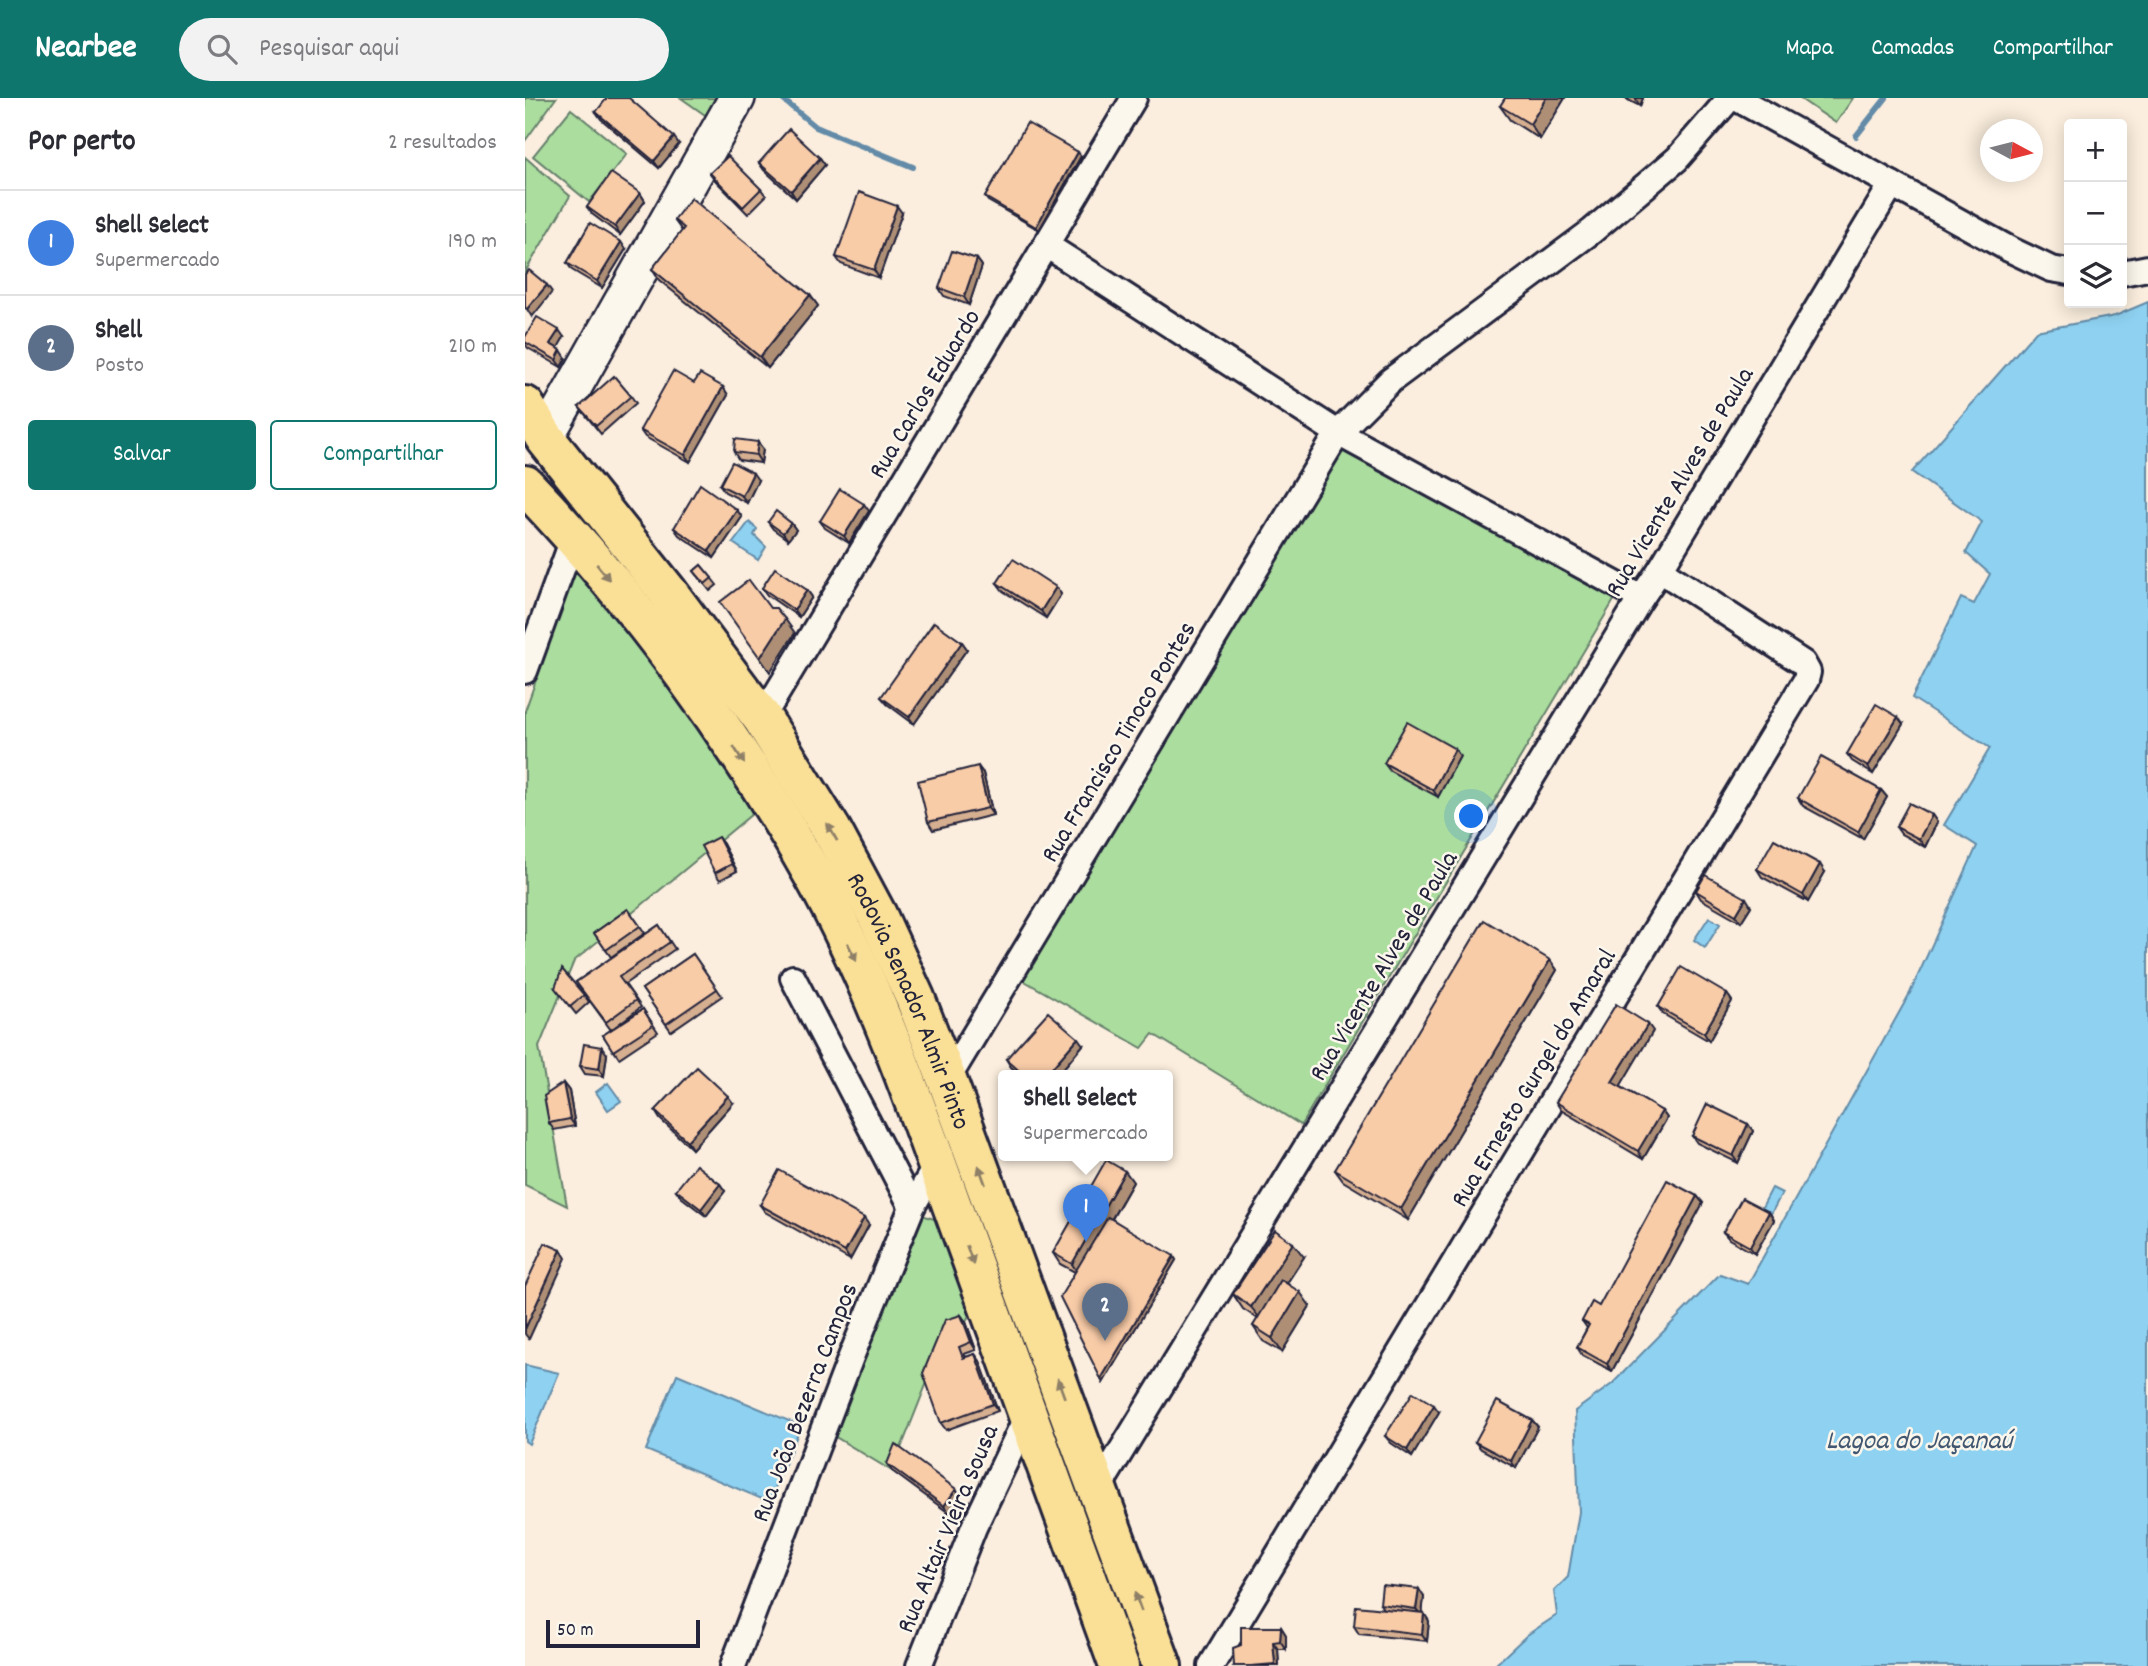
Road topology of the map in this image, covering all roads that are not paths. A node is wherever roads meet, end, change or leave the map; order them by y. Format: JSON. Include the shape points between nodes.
{"nodes":[{"id":1,"x":737,"y":98,"type":"edge"},
{"id":2,"x":1134,"y":98,"type":"edge"},
{"id":3,"x":1730,"y":98,"type":"edge"},
{"id":4,"x":1737,"y":98,"type":"edge"},
{"id":5,"x":1892,"y":184,"type":"junction"},
{"id":6,"x":1046,"y":245,"type":"junction"},
{"id":7,"x":2148,"y":268,"type":"edge"},
{"id":8,"x":2064,"y":271,"type":"edge"},
{"id":9,"x":2127,"y":272,"type":"edge"},
{"id":10,"x":525,"y":406,"type":"edge"},
{"id":11,"x":1338,"y":433,"type":"junction"},
{"id":12,"x":545,"y":438,"type":"junction"},
{"id":13,"x":525,"y":485,"type":"edge"},
{"id":14,"x":574,"y":536,"type":"junction"},
{"id":15,"x":1660,"y":570,"type":"junction"},
{"id":16,"x":1641,"y":598,"type":"junction"},
{"id":17,"x":525,"y":671,"type":"edge"},
{"id":18,"x":762,"y":718,"type":"junction"},
{"id":19,"x":793,"y":978,"type":"dead end"},
{"id":20,"x":947,"y":1080,"type":"junction"},
{"id":21,"x":937,"y":1164,"type":"junction"},
{"id":22,"x":912,"y":1207,"type":"junction"},
{"id":23,"x":1028,"y":1414,"type":"junction"},
{"id":24,"x":1098,"y":1489,"type":"junction"},
{"id":25,"x":733,"y":1666,"type":"edge"},
{"id":26,"x":919,"y":1666,"type":"edge"},
{"id":27,"x":1119,"y":1666,"type":"edge"},
{"id":28,"x":1162,"y":1666,"type":"edge"},
{"id":29,"x":1211,"y":1666,"type":"edge"}],
"edges":[{"from":1,"to":12,"type":"street"},
{"from":2,"to":6,"type":"street","name":"Rua Carlos Eduardo"},
{"from":3,"to":11,"type":"street","name":"Rua Francisco Tinoco Pontes","via":[[1677,159],[1592,231],[1390,381]]},
{"from":4,"to":5,"type":"street"},
{"from":5,"to":8,"type":"street","via":[[2009,249]]},
{"from":5,"to":15,"type":"street","name":"Rua Vicente Alves de Paula"},
{"from":6,"to":11,"type":"street"},
{"from":6,"to":18,"type":"street","name":"Rua Carlos Eduardo"},
{"from":7,"to":9,"type":"street"},
{"from":10,"to":12,"type":"main road","name":"Rodovia Senador Almir Pinto"},
{"from":11,"to":16,"type":"street"},
{"from":11,"to":20,"type":"street","name":"Rua Francisco Tinoco Pontes"},
{"from":12,"to":18,"type":"main road","name":"Rodovia Senador Almir Pinto"},
{"from":13,"to":14,"type":"main road","name":"Rodovia Senador Almir Pinto"},
{"from":14,"to":17,"type":"street"},
{"from":14,"to":21,"type":"main road","name":"Rodovia Senador Almir Pinto","one_way":true,"via":[[726,734],[816,879],[862,975]]},
{"from":15,"to":16,"type":"street","name":"Rua Vicente Alves de Paula"},
{"from":15,"to":29,"type":"street","name":"Rua Ernesto Gurgel do Amaral","via":[[1803,663],[1806,680]]},
{"from":16,"to":24,"type":"street","name":"Rua Vicente Alves de Paula"},
{"from":20,"to":18,"type":"main road","name":"Rodovia Senador Almir Pinto","one_way":true,"via":[[877,915],[831,829]]},
{"from":19,"to":22,"type":"street"},
{"from":24,"to":20,"type":"main road","name":"Rodovia Senador Almir Pinto","one_way":true},
{"from":21,"to":22,"type":"street","name":"Rua João Bezerra Campos"},
{"from":21,"to":23,"type":"main road","name":"Rodovia Senador Almir Pinto","one_way":true},
{"from":22,"to":25,"type":"street","name":"Rua João Bezerra Campos"},
{"from":23,"to":26,"type":"street","name":"Rua Altair Vieira Sousa","via":[[974,1527]]},
{"from":23,"to":27,"type":"main road","name":"Rodovia Senador Almir Pinto"},
{"from":28,"to":24,"type":"main road","name":"Rodovia Senador Almir Pinto","one_way":true}]}
